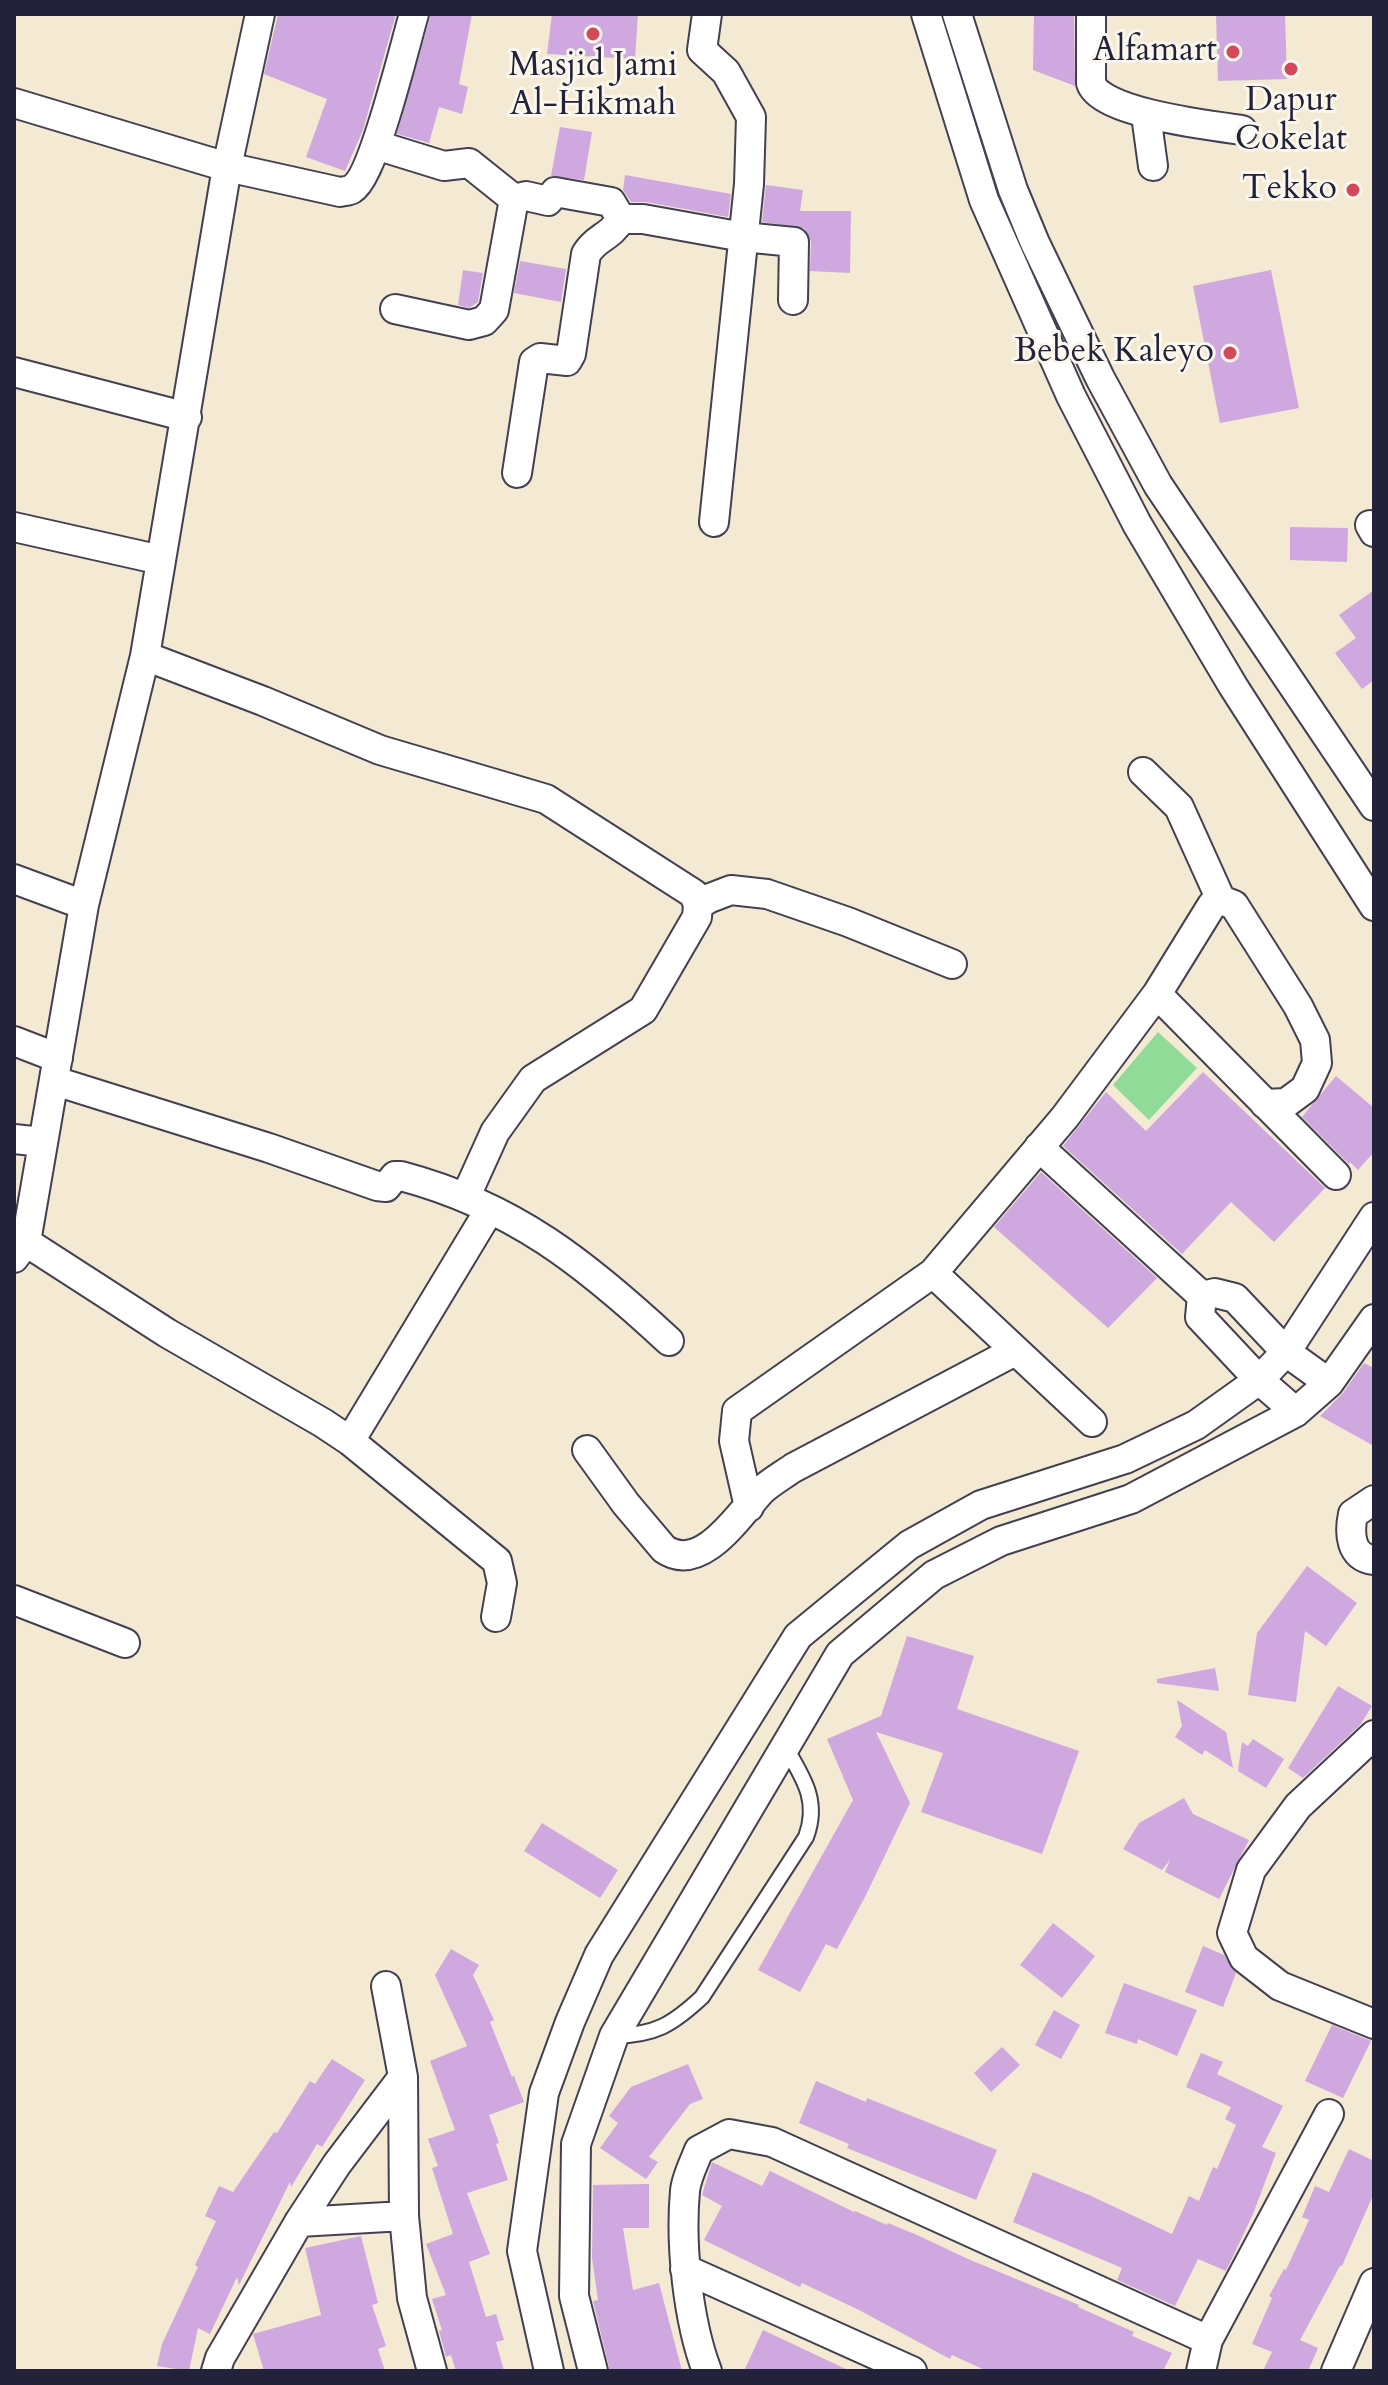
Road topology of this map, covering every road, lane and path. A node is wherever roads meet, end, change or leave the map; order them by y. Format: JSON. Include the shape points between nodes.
{"nodes":[{"id":1,"x":260,"y":14,"type":"edge"},
{"id":2,"x":414,"y":14,"type":"edge"},
{"id":3,"x":707,"y":14,"type":"edge"},
{"id":4,"x":926,"y":14,"type":"edge"},
{"id":5,"x":957,"y":14,"type":"edge"},
{"id":6,"x":1091,"y":14,"type":"edge"},
{"id":7,"x":14,"y":103,"type":"edge"},
{"id":8,"x":1146,"y":115,"type":"junction"},
{"id":9,"x":1242,"y":130,"type":"dead end"},
{"id":10,"x":376,"y":145,"type":"junction"},
{"id":11,"x":1153,"y":166,"type":"dead end"},
{"id":12,"x":227,"y":167,"type":"junction"},
{"id":13,"x":514,"y":199,"type":"junction"},
{"id":14,"x":621,"y":219,"type":"junction"},
{"id":15,"x":743,"y":237,"type":"junction"},
{"id":16,"x":1035,"y":243,"type":"junction"},
{"id":17,"x":1008,"y":255,"type":"junction"},
{"id":18,"x":793,"y":300,"type":"dead end"},
{"id":19,"x":395,"y":309,"type":"dead end"},
{"id":20,"x":14,"y":372,"type":"edge"},
{"id":21,"x":187,"y":417,"type":"junction"},
{"id":22,"x":517,"y":473,"type":"dead end"},
{"id":23,"x":714,"y":522,"type":"dead end"},
{"id":24,"x":14,"y":527,"type":"edge"},
{"id":25,"x":161,"y":560,"type":"junction"},
{"id":26,"x":145,"y":656,"type":"junction"},
{"id":27,"x":1143,"y":772,"type":"dead end"},
{"id":28,"x":1374,"y":806,"type":"edge"},
{"id":29,"x":14,"y":879,"type":"edge"},
{"id":30,"x":1221,"y":900,"type":"junction"},
{"id":31,"x":84,"y":905,"type":"junction"},
{"id":32,"x":698,"y":905,"type":"junction"},
{"id":33,"x":1374,"y":906,"type":"edge"},
{"id":34,"x":952,"y":964,"type":"dead end"},
{"id":35,"x":1157,"y":994,"type":"junction"},
{"id":36,"x":14,"y":1041,"type":"edge"},
{"id":37,"x":56,"y":1069,"type":"junction"},
{"id":38,"x":1265,"y":1104,"type":"junction"},
{"id":39,"x":14,"y":1139,"type":"edge"},
{"id":40,"x":43,"y":1142,"type":"junction"},
{"id":41,"x":1039,"y":1147,"type":"junction"},
{"id":42,"x":1336,"y":1175,"type":"dead end"},
{"id":43,"x":478,"y":1202,"type":"junction"},
{"id":44,"x":1374,"y":1217,"type":"edge"},
{"id":45,"x":20,"y":1250,"type":"edge"},
{"id":46,"x":933,"y":1273,"type":"junction"},
{"id":47,"x":1202,"y":1296,"type":"junction"},
{"id":48,"x":1374,"y":1319,"type":"edge"},
{"id":49,"x":669,"y":1341,"type":"dead end"},
{"id":50,"x":1015,"y":1351,"type":"junction"},
{"id":51,"x":1286,"y":1352,"type":"junction"},
{"id":52,"x":1259,"y":1380,"type":"junction"},
{"id":53,"x":1329,"y":1383,"type":"junction"},
{"id":54,"x":1296,"y":1412,"type":"junction"},
{"id":55,"x":1092,"y":1422,"type":"dead end"},
{"id":56,"x":350,"y":1441,"type":"junction"},
{"id":57,"x":587,"y":1450,"type":"dead end"},
{"id":58,"x":1374,"y":1500,"type":"edge"},
{"id":59,"x":749,"y":1507,"type":"junction"},
{"id":60,"x":1374,"y":1560,"type":"edge"},
{"id":61,"x":14,"y":1600,"type":"edge"},
{"id":62,"x":496,"y":1617,"type":"dead end"},
{"id":63,"x":125,"y":1643,"type":"dead end"},
{"id":64,"x":744,"y":1723,"type":"junction"},
{"id":65,"x":1374,"y":1735,"type":"edge"},
{"id":66,"x":784,"y":1745,"type":"junction"},
{"id":67,"x":386,"y":1986,"type":"dead end"},
{"id":68,"x":570,"y":2022,"type":"junction"},
{"id":69,"x":1374,"y":2024,"type":"edge"},
{"id":70,"x":614,"y":2036,"type":"junction"},
{"id":71,"x":403,"y":2077,"type":"junction"},
{"id":72,"x":1329,"y":2114,"type":"dead end"},
{"id":73,"x":404,"y":2216,"type":"junction"},
{"id":74,"x":299,"y":2222,"type":"junction"},
{"id":75,"x":685,"y":2269,"type":"junction"},
{"id":76,"x":1374,"y":2283,"type":"edge"},
{"id":77,"x":1208,"y":2340,"type":"junction"},
{"id":78,"x":220,"y":2367,"type":"edge"},
{"id":79,"x":432,"y":2371,"type":"edge"},
{"id":80,"x":549,"y":2371,"type":"edge"},
{"id":81,"x":593,"y":2371,"type":"edge"},
{"id":82,"x":707,"y":2371,"type":"edge"},
{"id":83,"x":912,"y":2371,"type":"edge"},
{"id":84,"x":1201,"y":2371,"type":"edge"},
{"id":85,"x":1336,"y":2371,"type":"edge"}],
"edges":[{"from":1,"to":12,"type":"street"},
{"from":2,"to":10,"type":"street"},
{"from":3,"to":15,"type":"street","via":[[702,50],[726,72],[751,117]]},
{"from":4,"to":17,"type":"street","via":[[984,200]]},
{"from":5,"to":16,"type":"street"},
{"from":6,"to":8,"type":"street","via":[[1092,89]]},
{"from":7,"to":12,"type":"street"},
{"from":8,"to":9,"type":"street"},
{"from":8,"to":11,"type":"street"},
{"from":10,"to":12,"type":"street","via":[[359,182],[340,192]]},
{"from":10,"to":13,"type":"street","via":[[444,166],[469,163]]},
{"from":12,"to":21,"type":"street"},
{"from":13,"to":14,"type":"street","via":[[548,201],[555,192],[611,202]]},
{"from":13,"to":19,"type":"street","via":[[494,310],[484,321],[469,325]]},
{"from":14,"to":15,"type":"street"},
{"from":14,"to":22,"type":"street","via":[[586,254],[567,361],[534,362]]},
{"from":15,"to":18,"type":"street","via":[[794,242]]},
{"from":15,"to":23,"type":"street"},
{"from":16,"to":17,"type":"street"},
{"from":16,"to":28,"type":"street","via":[[1158,485]]},
{"from":17,"to":33,"type":"street","via":[[1071,396],[1137,524]]},
{"from":20,"to":21,"type":"street"},
{"from":21,"to":25,"type":"street"},
{"from":24,"to":25,"type":"street"},
{"from":25,"to":26,"type":"street"},
{"from":26,"to":31,"type":"street"},
{"from":26,"to":32,"type":"street","via":[[380,750],[546,799],[694,894]]},
{"from":27,"to":30,"type":"street","via":[[1179,807]]},
{"from":29,"to":31,"type":"street"},
{"from":30,"to":35,"type":"street","via":[[1212,905]]},
{"from":30,"to":38,"type":"street","via":[[1234,905],[1315,1040],[1317,1063],[1305,1089],[1286,1103]]},
{"from":31,"to":37,"type":"street"},
{"from":32,"to":34,"type":"street","via":[[731,890],[767,894]]},
{"from":32,"to":43,"type":"street","via":[[697,917],[643,1010],[533,1079],[495,1132]]},
{"from":35,"to":38,"type":"street"},
{"from":35,"to":41,"type":"street"},
{"from":36,"to":37,"type":"street"},
{"from":37,"to":40,"type":"street"},
{"from":37,"to":43,"type":"street","via":[[377,1186],[386,1187],[401,1176]]},
{"from":38,"to":42,"type":"street"},
{"from":39,"to":40,"type":"street"},
{"from":40,"to":45,"type":"street"},
{"from":41,"to":46,"type":"street"},
{"from":41,"to":47,"type":"street"},
{"from":43,"to":49,"type":"street","via":[[535,1231],[611,1287]]},
{"from":43,"to":56,"type":"street"},
{"from":44,"to":51,"type":"street"},
{"from":45,"to":56,"type":"street"},
{"from":46,"to":50,"type":"street"},
{"from":46,"to":59,"type":"street","via":[[737,1411],[734,1441]]},
{"from":47,"to":51,"type":"street","via":[[1235,1298]]},
{"from":47,"to":52,"type":"street","via":[[1200,1317]]},
{"from":48,"to":53,"type":"street"},
{"from":50,"to":55,"type":"street"},
{"from":50,"to":59,"type":"street","via":[[793,1468]]},
{"from":51,"to":52,"type":"street"},
{"from":51,"to":53,"type":"street"},
{"from":52,"to":54,"type":"street"},
{"from":52,"to":64,"type":"street","via":[[1196,1425],[1125,1459],[981,1505],[909,1545],[798,1636]]},
{"from":53,"to":54,"type":"street"},
{"from":54,"to":66,"type":"street","via":[[1131,1499],[1001,1541],[934,1575],[840,1654]]},
{"from":56,"to":62,"type":"street","via":[[497,1561],[502,1583]]},
{"from":57,"to":59,"type":"street","via":[[669,1553],[690,1555],[706,1549]]},
{"from":58,"to":60,"type":"street","via":[[1353,1514],[1350,1530],[1359,1554]]},
{"from":61,"to":63,"type":"street"},
{"from":64,"to":66,"type":"street"},
{"from":64,"to":68,"type":"street","via":[[599,1955]]},
{"from":65,"to":69,"type":"street","via":[[1298,1806],[1251,1870],[1232,1933],[1244,1958],[1280,1986]]},
{"from":66,"to":70,"type":"street"},
{"from":66,"to":70,"type":"lane","via":[[811,1798],[806,1837],[702,1997],[665,2026],[641,2035]]},
{"from":67,"to":71,"type":"street"},
{"from":68,"to":70,"type":"street"},
{"from":68,"to":80,"type":"street","via":[[544,2093],[522,2251]]},
{"from":70,"to":81,"type":"street","via":[[576,2144],[574,2296]]},
{"from":71,"to":73,"type":"street"},
{"from":71,"to":74,"type":"street"},
{"from":72,"to":77,"type":"street"},
{"from":73,"to":74,"type":"street"},
{"from":73,"to":79,"type":"street","via":[[412,2298]]},
{"from":74,"to":78,"type":"street"},
{"from":75,"to":77,"type":"street","via":[[685,2188],[699,2150],[729,2134],[772,2142]]},
{"from":75,"to":82,"type":"street"},
{"from":75,"to":83,"type":"street"},
{"from":76,"to":85,"type":"street"},
{"from":77,"to":84,"type":"street"}]}
